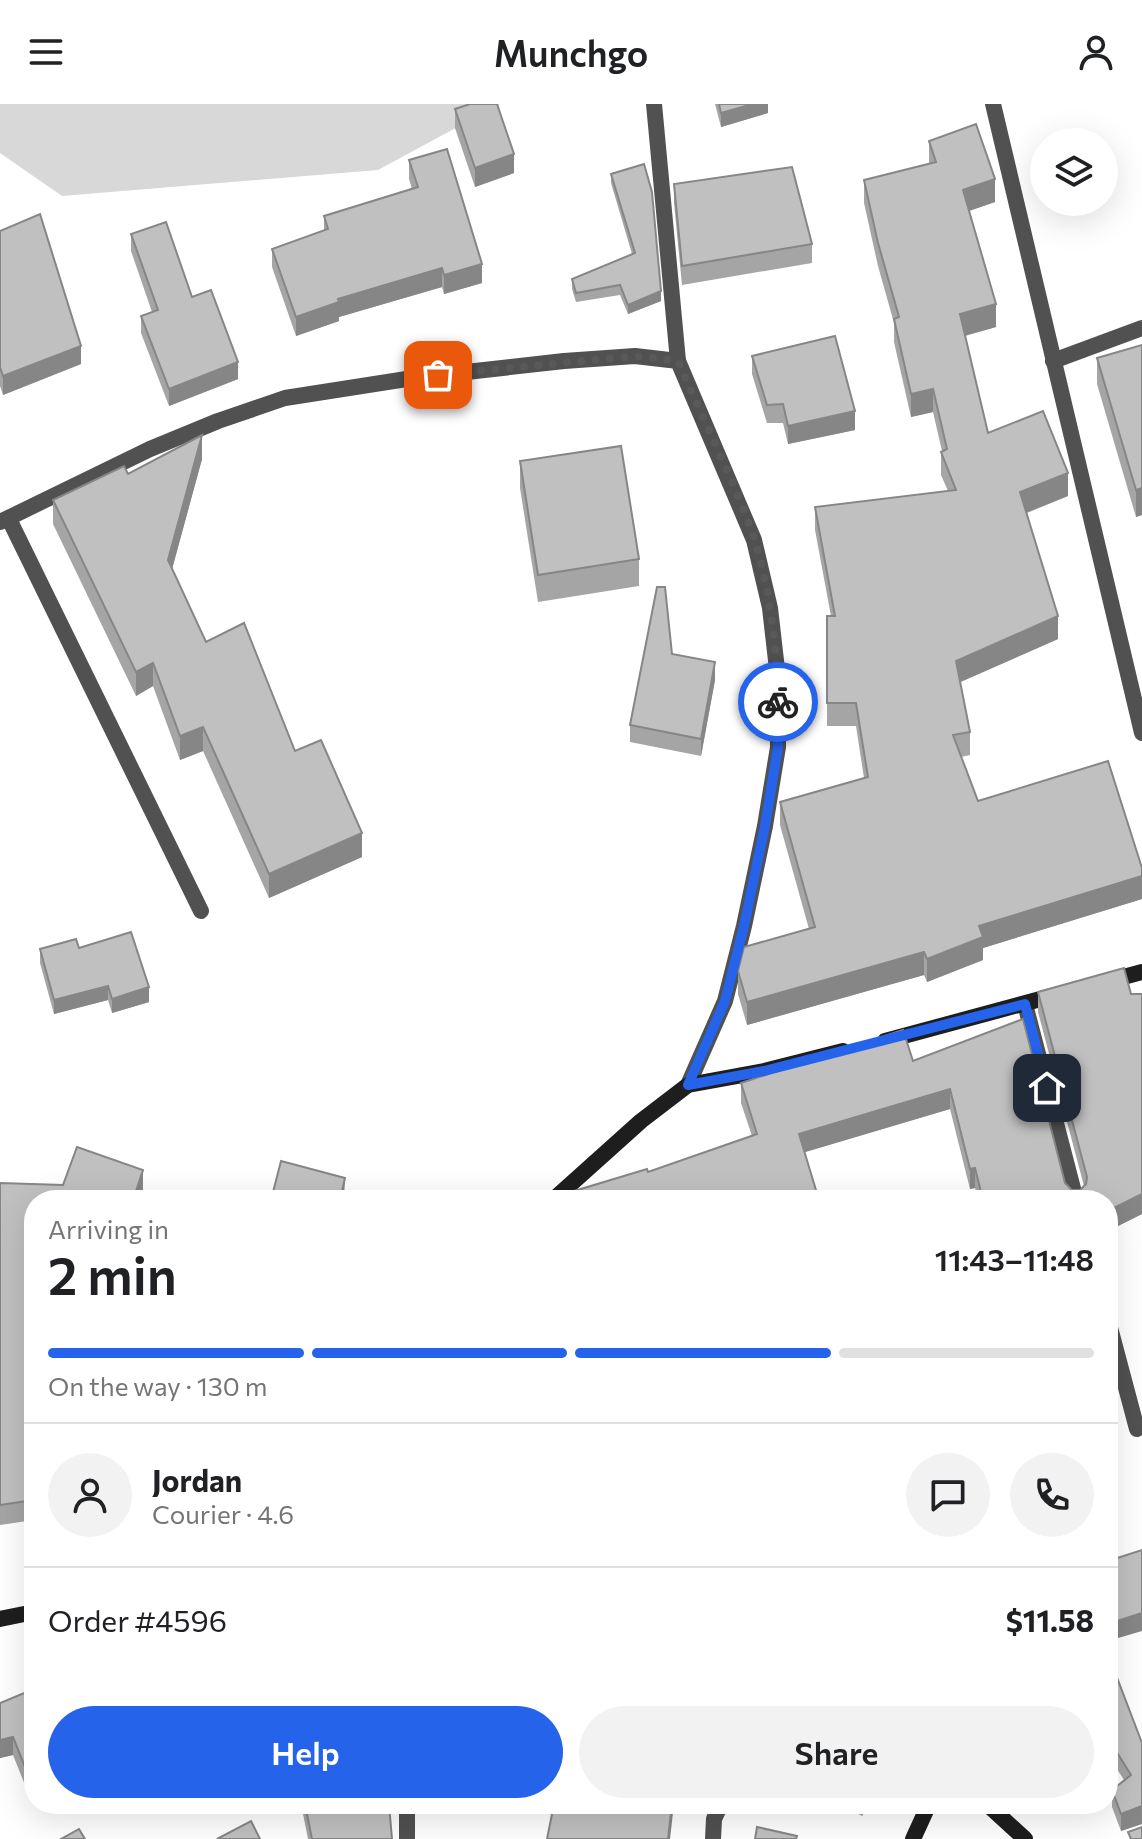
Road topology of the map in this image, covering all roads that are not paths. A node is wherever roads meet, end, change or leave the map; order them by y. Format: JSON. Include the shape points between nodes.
{"nodes":[{"id":1,"x":654,"y":104,"type":"edge"},
{"id":2,"x":993,"y":104,"type":"edge"},
{"id":3,"x":1142,"y":328,"type":"edge"},
{"id":4,"x":678,"y":361,"type":"junction"},
{"id":5,"x":1053,"y":361,"type":"junction"},
{"id":6,"x":4,"y":521,"type":"edge"},
{"id":7,"x":1135,"y":667,"type":"edge"},
{"id":8,"x":1142,"y":733,"type":"edge"},
{"id":9,"x":201,"y":911,"type":"dead end"},
{"id":10,"x":1142,"y":972,"type":"edge"},
{"id":11,"x":1025,"y":1004,"type":"junction"},
{"id":12,"x":688,"y":1085,"type":"junction"},
{"id":13,"x":564,"y":1190,"type":"edge"},
{"id":14,"x":1073,"y":1190,"type":"edge"},
{"id":15,"x":1118,"y":1358,"type":"edge"},
{"id":16,"x":1137,"y":1429,"type":"dead end"},
{"id":17,"x":24,"y":1614,"type":"edge"},
{"id":18,"x":0,"y":1619,"type":"edge"},
{"id":19,"x":407,"y":1814,"type":"edge"},
{"id":20,"x":716,"y":1814,"type":"edge"},
{"id":21,"x":924,"y":1814,"type":"edge"},
{"id":22,"x":998,"y":1814,"type":"edge"},
{"id":23,"x":407,"y":1839,"type":"edge"},
{"id":24,"x":713,"y":1839,"type":"edge"},
{"id":25,"x":913,"y":1839,"type":"edge"},
{"id":26,"x":1025,"y":1839,"type":"edge"}],
"edges":[{"from":1,"to":4,"type":"street"},
{"from":2,"to":5,"type":"street"},
{"from":3,"to":5,"type":"street"},
{"from":4,"to":6,"type":"street","via":[[635,356],[564,361],[285,398],[150,449]]},
{"from":4,"to":12,"type":"street","via":[[754,540],[770,608],[778,678],[778,747],[744,926],[725,1001]]},
{"from":5,"to":7,"type":"street"},
{"from":6,"to":9,"type":"street"},
{"from":7,"to":8,"type":"street"},
{"from":10,"to":11,"type":"street"},
{"from":11,"to":12,"type":"street","via":[[764,1071]]},
{"from":11,"to":14,"type":"street"},
{"from":12,"to":13,"type":"street"},
{"from":15,"to":16,"type":"street"},
{"from":17,"to":18,"type":"street"},
{"from":19,"to":23,"type":"street"},
{"from":20,"to":24,"type":"street"},
{"from":21,"to":25,"type":"street"},
{"from":22,"to":26,"type":"street"}]}
